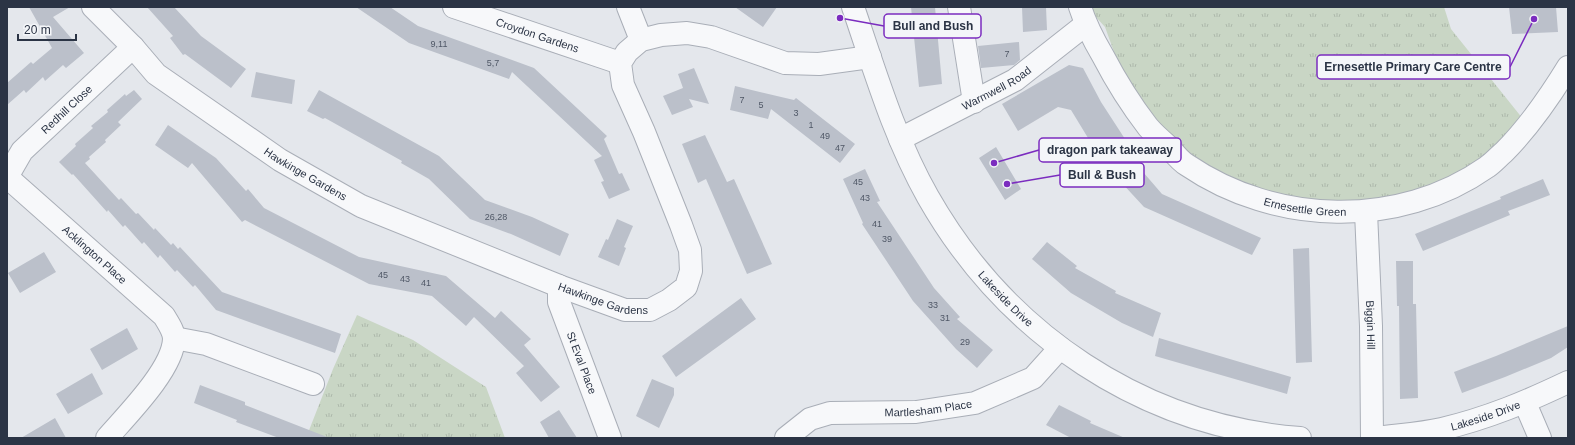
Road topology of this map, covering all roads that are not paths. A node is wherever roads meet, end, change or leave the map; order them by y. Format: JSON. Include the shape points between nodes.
{"nodes":[{"id":1,"x":93,"y":7,"type":"edge"},
{"id":2,"x":454,"y":7,"type":"edge"},
{"id":3,"x":628,"y":7,"type":"edge"},
{"id":4,"x":853,"y":7,"type":"edge"},
{"id":5,"x":960,"y":7,"type":"edge"},
{"id":6,"x":1082,"y":16,"type":"edge"},
{"id":7,"x":641,"y":40,"type":"junction"},
{"id":8,"x":133,"y":47,"type":"junction"},
{"id":9,"x":870,"y":57,"type":"junction"},
{"id":10,"x":620,"y":63,"type":"junction"},
{"id":11,"x":1568,"y":67,"type":"edge"},
{"id":12,"x":974,"y":102,"type":"junction"},
{"id":13,"x":900,"y":139,"type":"junction"},
{"id":14,"x":7,"y":177,"type":"edge"},
{"id":15,"x":1366,"y":212,"type":"junction"},
{"id":16,"x":559,"y":286,"type":"junction"},
{"id":17,"x":174,"y":338,"type":"junction"},
{"id":18,"x":1060,"y":348,"type":"junction"},
{"id":19,"x":1568,"y":382,"type":"edge"},
{"id":20,"x":313,"y":384,"type":"dead end"},
{"id":21,"x":1525,"y":403,"type":"junction"},
{"id":22,"x":107,"y":438,"type":"edge"},
{"id":23,"x":610,"y":438,"type":"edge"},
{"id":24,"x":786,"y":438,"type":"edge"},
{"id":25,"x":1300,"y":438,"type":"edge"},
{"id":26,"x":1374,"y":438,"type":"edge"},
{"id":27,"x":1540,"y":438,"type":"edge"}],
"edges":[{"from":1,"to":8,"type":"street","name":"Hawkinge Gardens"},
{"from":2,"to":10,"type":"street","name":"Croydon Gardens"},
{"from":3,"to":7,"type":"street"},
{"from":4,"to":9,"type":"street","name":"Lakeside Drive"},
{"from":5,"to":12,"type":"street"},
{"from":6,"to":12,"type":"street","name":"Warmwell Road","via":[[1014,80]]},
{"from":6,"to":15,"type":"street","name":"Ernesettle Green","via":[[1116,81],[1149,128],[1186,164],[1223,187],[1273,204],[1320,212]]},
{"from":7,"to":9,"type":"street","via":[[687,33],[711,37],[785,63],[819,64]]},
{"from":7,"to":10,"type":"street","via":[[627,52]]},
{"from":8,"to":14,"type":"street","name":"Redhill Close","via":[[22,151]]},
{"from":8,"to":16,"type":"street","name":"Hawkinge Gardens","via":[[156,74],[209,111],[280,160],[361,206]]},
{"from":9,"to":13,"type":"street","name":"Lakeside Drive"},
{"from":10,"to":16,"type":"street","name":"Hawkinge Gardens","via":[[623,85],[682,225],[690,250],[691,271],[686,287],[650,310],[625,310]]},
{"from":11,"to":15,"type":"street","name":"Ernesettle Green","via":[[1548,100],[1522,134],[1488,167],[1448,190],[1409,204]]},
{"from":12,"to":13,"type":"street","name":"Warmwell Road"},
{"from":13,"to":18,"type":"street","name":"Lakeside Drive","via":[[928,198],[970,259],[1019,314]]},
{"from":14,"to":17,"type":"street","name":"Acklington Place","via":[[164,316]]},
{"from":15,"to":26,"type":"street","name":"Biggin Hill"},
{"from":16,"to":23,"type":"street","name":"St Eval Place","via":[[559,302]]},
{"from":17,"to":20,"type":"street","via":[[206,344]]},
{"from":17,"to":22,"type":"street","via":[[170,355],[158,378]]},
{"from":18,"to":24,"type":"street","name":"Martlesham Place","via":[[1033,378],[975,404],[916,412],[830,413],[810,419]]},
{"from":18,"to":25,"type":"street","name":"Lakeside Drive","via":[[1121,387],[1170,409],[1221,425]]},
{"from":19,"to":21,"type":"street","name":"Lakeside Drive"},
{"from":21,"to":26,"type":"street","name":"Lakeside Drive","via":[[1440,430]]},
{"from":21,"to":27,"type":"street"}]}
